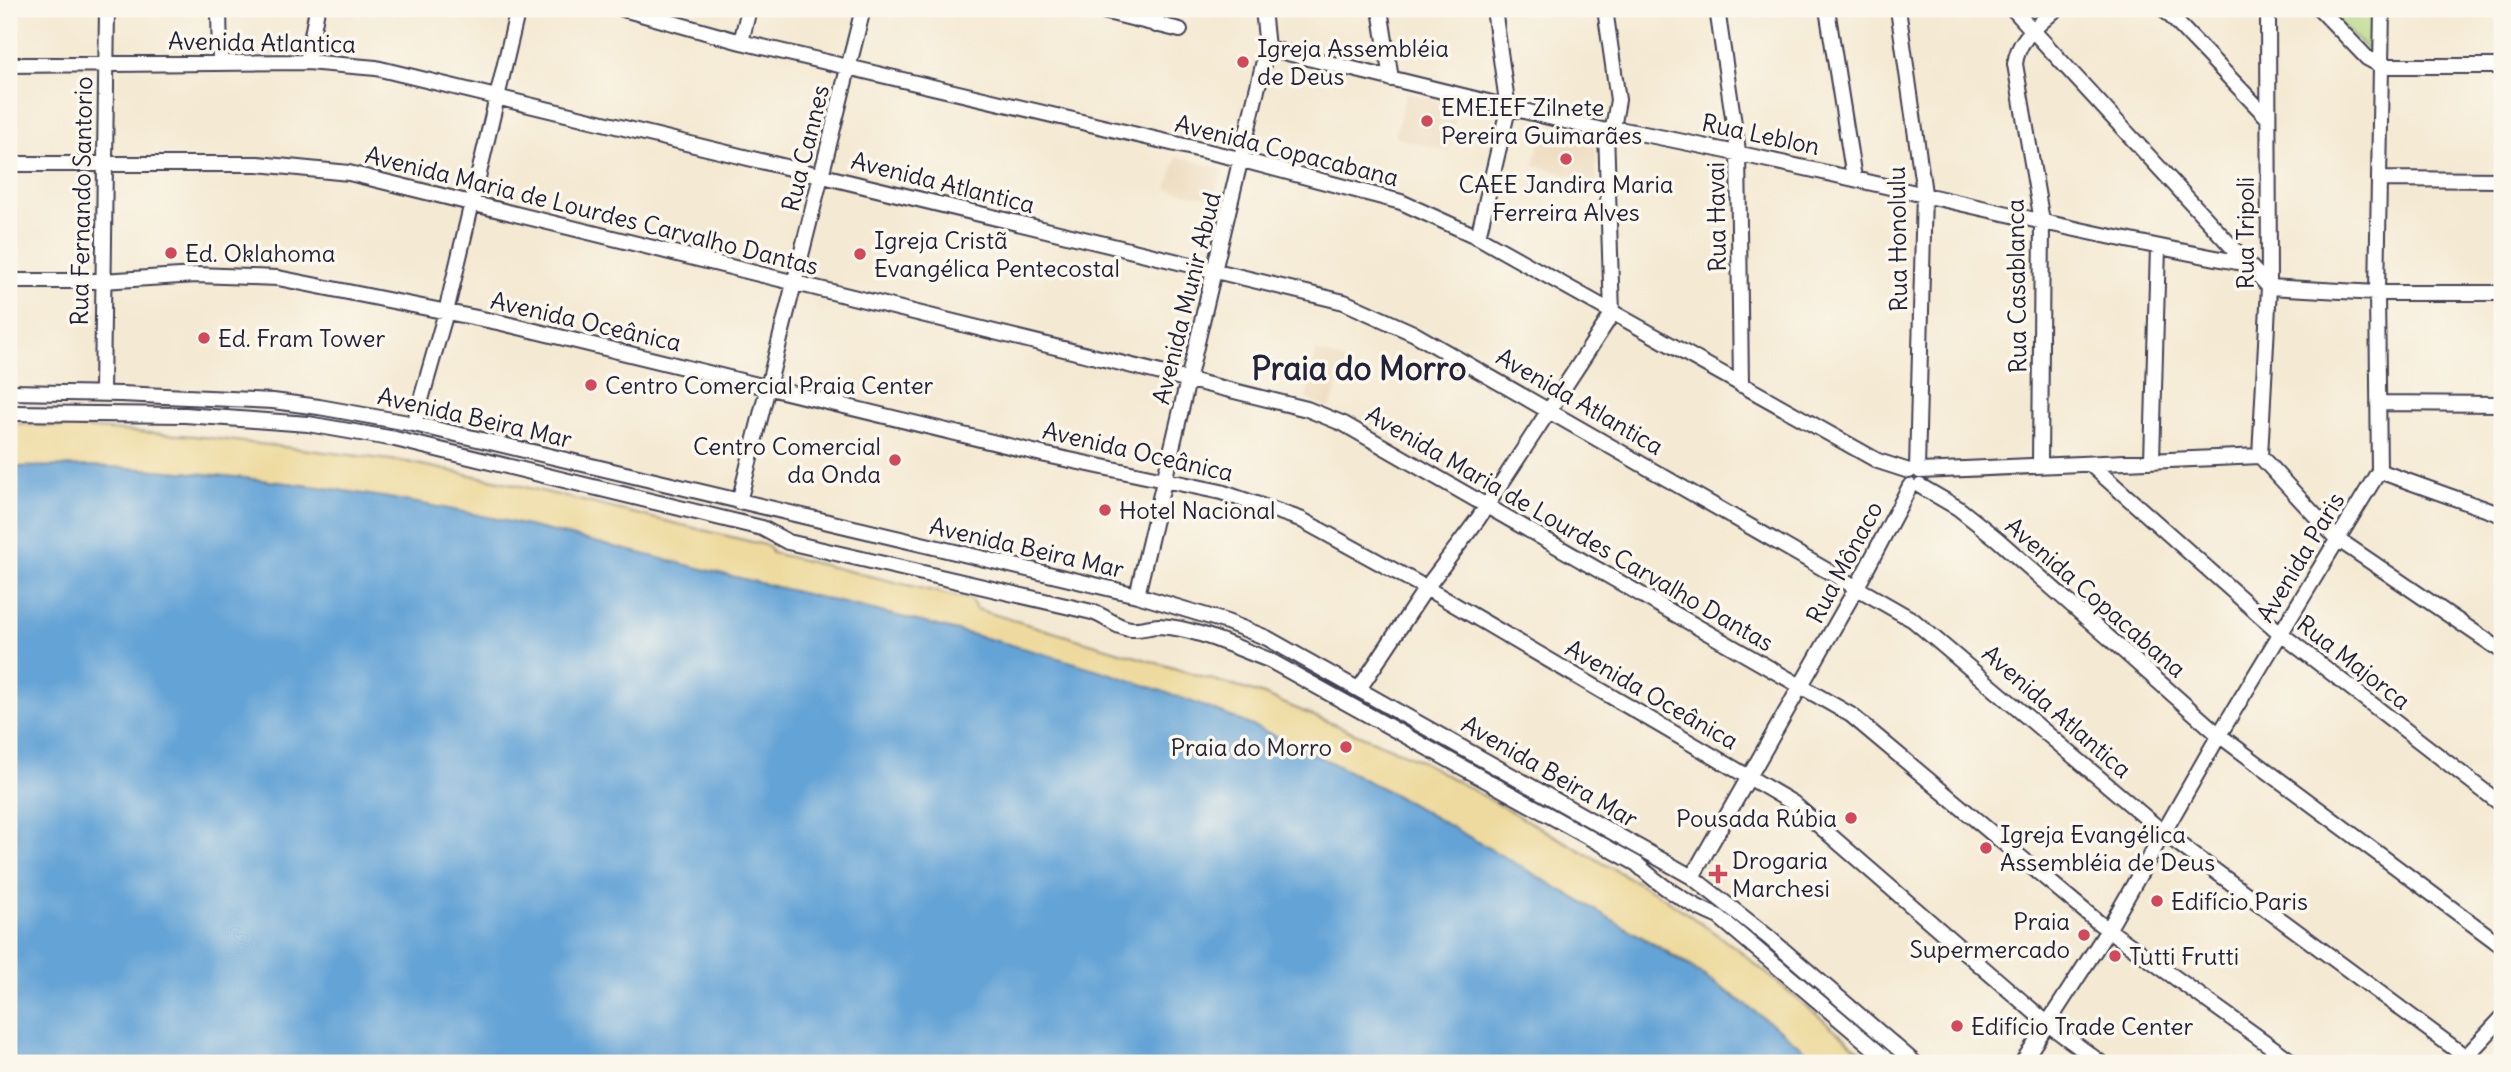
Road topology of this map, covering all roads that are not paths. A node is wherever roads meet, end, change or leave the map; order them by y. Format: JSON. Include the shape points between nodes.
{"nodes":[{"id":1,"x":107,"y":9,"type":"edge"},
{"id":2,"x":219,"y":9,"type":"edge"},
{"id":3,"x":317,"y":9,"type":"edge"},
{"id":4,"x":518,"y":9,"type":"edge"},
{"id":5,"x":629,"y":9,"type":"edge"},
{"id":6,"x":749,"y":9,"type":"edge"},
{"id":7,"x":863,"y":9,"type":"edge"},
{"id":8,"x":1095,"y":9,"type":"edge"},
{"id":9,"x":1158,"y":9,"type":"edge"},
{"id":10,"x":1263,"y":9,"type":"edge"},
{"id":11,"x":1380,"y":9,"type":"edge"},
{"id":12,"x":1494,"y":9,"type":"edge"},
{"id":13,"x":1605,"y":9,"type":"edge"},
{"id":14,"x":1717,"y":9,"type":"edge"},
{"id":15,"x":1828,"y":9,"type":"edge"},
{"id":16,"x":1899,"y":9,"type":"edge"},
{"id":17,"x":2013,"y":9,"type":"edge"},
{"id":18,"x":2056,"y":9,"type":"edge"},
{"id":19,"x":2164,"y":9,"type":"edge"},
{"id":20,"x":2268,"y":9,"type":"edge"},
{"id":21,"x":2319,"y":9,"type":"edge"},
{"id":22,"x":2382,"y":9,"type":"edge"},
{"id":23,"x":1156,"y":25,"type":"junction"},
{"id":24,"x":1180,"y":30,"type":"dead end"},
{"id":25,"x":2033,"y":30,"type":"junction"},
{"id":26,"x":741,"y":42,"type":"junction"},
{"id":27,"x":1267,"y":48,"type":"junction"},
{"id":28,"x":220,"y":62,"type":"junction"},
{"id":29,"x":307,"y":62,"type":"junction"},
{"id":30,"x":9,"y":65,"type":"edge"},
{"id":31,"x":106,"y":65,"type":"junction"},
{"id":32,"x":2382,"y":66,"type":"junction"},
{"id":33,"x":2502,"y":66,"type":"edge"},
{"id":34,"x":848,"y":68,"type":"junction"},
{"id":35,"x":1391,"y":79,"type":"junction"},
{"id":36,"x":496,"y":97,"type":"junction"},
{"id":37,"x":1508,"y":109,"type":"junction"},
{"id":38,"x":2267,"y":117,"type":"junction"},
{"id":39,"x":1610,"y":130,"type":"junction"},
{"id":40,"x":1738,"y":151,"type":"junction"},
{"id":41,"x":1242,"y":160,"type":"junction"},
{"id":42,"x":9,"y":164,"type":"edge"},
{"id":43,"x":103,"y":165,"type":"junction"},
{"id":44,"x":821,"y":176,"type":"junction"},
{"id":45,"x":1854,"y":178,"type":"junction"},
{"id":46,"x":2379,"y":179,"type":"junction"},
{"id":47,"x":2502,"y":180,"type":"edge"},
{"id":48,"x":1924,"y":193,"type":"junction"},
{"id":49,"x":470,"y":205,"type":"junction"},
{"id":50,"x":2042,"y":221,"type":"junction"},
{"id":51,"x":1478,"y":237,"type":"junction"},
{"id":52,"x":2158,"y":247,"type":"junction"},
{"id":53,"x":2248,"y":264,"type":"junction"},
{"id":54,"x":1215,"y":271,"type":"junction"},
{"id":55,"x":9,"y":281,"type":"edge"},
{"id":56,"x":102,"y":281,"type":"junction"},
{"id":57,"x":794,"y":284,"type":"junction"},
{"id":58,"x":2269,"y":286,"type":"junction"},
{"id":59,"x":2377,"y":293,"type":"junction"},
{"id":60,"x":2502,"y":293,"type":"edge"},
{"id":61,"x":446,"y":312,"type":"junction"},
{"id":62,"x":1612,"y":314,"type":"junction"},
{"id":63,"x":1189,"y":380,"type":"junction"},
{"id":64,"x":1741,"y":385,"type":"junction"},
{"id":65,"x":767,"y":388,"type":"junction"},
{"id":66,"x":9,"y":392,"type":"edge"},
{"id":67,"x":102,"y":393,"type":"junction"},
{"id":68,"x":2378,"y":403,"type":"junction"},
{"id":69,"x":2502,"y":404,"type":"edge"},
{"id":70,"x":1549,"y":410,"type":"junction"},
{"id":71,"x":9,"y":412,"type":"edge"},
{"id":72,"x":414,"y":424,"type":"junction"},
{"id":73,"x":2260,"y":456,"type":"junction"},
{"id":74,"x":2151,"y":460,"type":"junction"},
{"id":75,"x":2040,"y":464,"type":"junction"},
{"id":76,"x":2091,"y":464,"type":"junction"},
{"id":77,"x":2379,"y":471,"type":"junction"},
{"id":78,"x":1918,"y":477,"type":"junction"},
{"id":79,"x":1166,"y":480,"type":"junction"},
{"id":80,"x":739,"y":502,"type":"junction"},
{"id":81,"x":1485,"y":508,"type":"junction"},
{"id":82,"x":2502,"y":515,"type":"edge"},
{"id":83,"x":2336,"y":538,"type":"junction"},
{"id":84,"x":1857,"y":587,"type":"junction"},
{"id":85,"x":1426,"y":588,"type":"junction"},
{"id":86,"x":1137,"y":595,"type":"junction"},
{"id":87,"x":2280,"y":633,"type":"junction"},
{"id":88,"x":2502,"y":652,"type":"edge"},
{"id":89,"x":1801,"y":687,"type":"junction"},
{"id":90,"x":1359,"y":689,"type":"junction"},
{"id":91,"x":2219,"y":735,"type":"junction"},
{"id":92,"x":1751,"y":776,"type":"junction"},
{"id":93,"x":2502,"y":805,"type":"edge"},
{"id":94,"x":2164,"y":833,"type":"junction"},
{"id":95,"x":1692,"y":877,"type":"junction"},
{"id":96,"x":2108,"y":930,"type":"junction"},
{"id":97,"x":2502,"y":946,"type":"edge"},
{"id":98,"x":2502,"y":1018,"type":"edge"},
{"id":99,"x":2048,"y":1024,"type":"junction"},
{"id":100,"x":2467,"y":1061,"type":"edge"},
{"id":101,"x":1891,"y":1063,"type":"edge"},
{"id":102,"x":1914,"y":1063,"type":"edge"},
{"id":103,"x":2022,"y":1063,"type":"edge"},
{"id":104,"x":2101,"y":1063,"type":"edge"},
{"id":105,"x":2294,"y":1063,"type":"edge"}],
"edges":[{"from":1,"to":31,"type":"street","name":"Rua Fernando Santorio"},
{"from":2,"to":28,"type":"street"},
{"from":3,"to":29,"type":"street"},
{"from":4,"to":36,"type":"street"},
{"from":5,"to":26,"type":"street","name":"Avenida Copacabana"},
{"from":6,"to":26,"type":"street"},
{"from":7,"to":34,"type":"street","name":"Rua Cannes"},
{"from":8,"to":23,"type":"street"},
{"from":9,"to":23,"type":"street"},
{"from":10,"to":27,"type":"street","name":"Avenida Munir Abud"},
{"from":11,"to":35,"type":"street"},
{"from":12,"to":37,"type":"street"},
{"from":13,"to":39,"type":"street","via":[[1618,100]]},
{"from":14,"to":40,"type":"street","name":"Rua Havai"},
{"from":15,"to":45,"type":"street"},
{"from":16,"to":48,"type":"street","name":"Rua Honolulu"},
{"from":17,"to":25,"type":"street"},
{"from":18,"to":25,"type":"street","name":"Rua Casablanca"},
{"from":19,"to":38,"type":"street"},
{"from":20,"to":38,"type":"street","name":"Rua Tripoli"},
{"from":21,"to":32,"type":"street","via":[[2367,58]]},
{"from":22,"to":32,"type":"street"},
{"from":23,"to":24,"type":"street"},
{"from":25,"to":50,"type":"street","name":"Rua Casablanca","via":[[2017,50],[2015,64]]},
{"from":25,"to":53,"type":"street"},
{"from":26,"to":34,"type":"street","name":"Avenida Copacabana"},
{"from":27,"to":35,"type":"street","name":"Rua Leblon"},
{"from":27,"to":41,"type":"street","name":"Avenida Munir Abud"},
{"from":28,"to":29,"type":"street","name":"Avenida Atlantica"},
{"from":28,"to":31,"type":"street","name":"Avenida Atlantica"},
{"from":29,"to":36,"type":"street","name":"Avenida Atlantica","via":[[376,68]]},
{"from":30,"to":31,"type":"street","name":"Avenida Atlantica"},
{"from":31,"to":43,"type":"street","name":"Rua Fernando Santorio"},
{"from":32,"to":33,"type":"street"},
{"from":32,"to":46,"type":"street"},
{"from":34,"to":41,"type":"street","name":"Avenida Copacabana"},
{"from":34,"to":44,"type":"street","name":"Rua Cannes"},
{"from":35,"to":37,"type":"street","name":"Rua Leblon"},
{"from":36,"to":44,"type":"street","name":"Avenida Atlantica"},
{"from":36,"to":49,"type":"street"},
{"from":37,"to":39,"type":"street","name":"Rua Leblon"},
{"from":37,"to":51,"type":"street"},
{"from":38,"to":58,"type":"street","name":"Rua Tripoli"},
{"from":39,"to":40,"type":"street","name":"Rua Leblon"},
{"from":39,"to":62,"type":"street"},
{"from":40,"to":45,"type":"street","name":"Rua Leblon"},
{"from":40,"to":64,"type":"street","name":"Rua Havai"},
{"from":41,"to":51,"type":"street","name":"Avenida Copacabana","via":[[1401,202]]},
{"from":41,"to":54,"type":"street","name":"Avenida Munir Abud"},
{"from":42,"to":43,"type":"street","name":"Avenida Maria de Lourdes Carvalho Dantas"},
{"from":43,"to":49,"type":"street","name":"Avenida Maria de Lourdes Carvalho Dantas","via":[[313,167]]},
{"from":43,"to":56,"type":"street","name":"Rua Fernando Santorio"},
{"from":44,"to":54,"type":"street","name":"Avenida Atlantica"},
{"from":44,"to":57,"type":"street","name":"Rua Cannes"},
{"from":45,"to":48,"type":"street","name":"Rua Leblon"},
{"from":46,"to":47,"type":"street"},
{"from":46,"to":59,"type":"street"},
{"from":48,"to":50,"type":"street","name":"Rua Leblon"},
{"from":48,"to":78,"type":"street","name":"Rua Honolulu"},
{"from":49,"to":57,"type":"street","name":"Avenida Maria de Lourdes Carvalho Dantas"},
{"from":49,"to":61,"type":"street"},
{"from":50,"to":52,"type":"street","name":"Rua Leblon"},
{"from":50,"to":75,"type":"street","name":"Rua Casablanca"},
{"from":51,"to":62,"type":"street","name":"Avenida Copacabana"},
{"from":52,"to":53,"type":"street","name":"Rua Leblon"},
{"from":52,"to":74,"type":"street"},
{"from":53,"to":58,"type":"street"},
{"from":54,"to":63,"type":"street","name":"Avenida Munir Abud"},
{"from":54,"to":70,"type":"street","name":"Avenida Atlantica","via":[[1344,302],[1378,316]]},
{"from":55,"to":56,"type":"street","name":"Avenida Oceânica"},
{"from":56,"to":61,"type":"street","name":"Avenida Oceânica","via":[[196,275],[278,278]]},
{"from":56,"to":67,"type":"street","name":"Rua Fernando Santorio"},
{"from":57,"to":63,"type":"street","name":"Avenida Maria de Lourdes Carvalho Dantas"},
{"from":57,"to":65,"type":"street","name":"Rua Cannes"},
{"from":58,"to":59,"type":"street"},
{"from":58,"to":73,"type":"street","name":"Rua Tripoli"},
{"from":59,"to":60,"type":"street"},
{"from":59,"to":68,"type":"street"},
{"from":61,"to":65,"type":"street","name":"Avenida Oceânica"},
{"from":61,"to":72,"type":"street"},
{"from":62,"to":64,"type":"street","name":"Avenida Copacabana"},
{"from":62,"to":70,"type":"street"},
{"from":63,"to":79,"type":"street","name":"Avenida Munir Abud"},
{"from":63,"to":81,"type":"street","name":"Avenida Maria de Lourdes Carvalho Dantas","via":[[1307,409],[1343,424]]},
{"from":64,"to":78,"type":"street","name":"Avenida Copacabana"},
{"from":65,"to":79,"type":"street","name":"Avenida Oceânica"},
{"from":65,"to":80,"type":"street","name":"Rua Cannes"},
{"from":66,"to":67,"type":"street","name":"Avenida Beira Mar"},
{"from":67,"to":72,"type":"street","name":"Avenida Beira Mar","via":[[273,401]]},
{"from":68,"to":69,"type":"street"},
{"from":68,"to":77,"type":"street"},
{"from":70,"to":81,"type":"street"},
{"from":70,"to":84,"type":"street","name":"Avenida Atlantica"},
{"from":71,"to":101,"type":"street","via":[[235,417],[395,439],[762,528],[788,542],[1092,612],[1131,629],[1157,626],[1218,640],[1269,660],[1637,864],[1703,910],[1719,916]]},
{"from":72,"to":80,"type":"street","name":"Avenida Beira Mar"},
{"from":73,"to":74,"type":"street"},
{"from":73,"to":83,"type":"street"},
{"from":74,"to":76,"type":"street"},
{"from":75,"to":76,"type":"street"},
{"from":75,"to":78,"type":"street"},
{"from":76,"to":87,"type":"street","name":"Rua Majorca"},
{"from":77,"to":82,"type":"street"},
{"from":77,"to":83,"type":"street","name":"Avenida Paris"},
{"from":78,"to":84,"type":"street","name":"Rua Mônaco"},
{"from":78,"to":91,"type":"street","name":"Avenida Copacabana","via":[[1997,539]]},
{"from":79,"to":85,"type":"street","name":"Avenida Oceânica","via":[[1284,512]]},
{"from":79,"to":86,"type":"street","name":"Avenida Munir Abud"},
{"from":80,"to":86,"type":"street","name":"Avenida Beira Mar"},
{"from":81,"to":85,"type":"street"},
{"from":81,"to":89,"type":"street","name":"Avenida Maria de Lourdes Carvalho Dantas"},
{"from":83,"to":87,"type":"street","name":"Avenida Paris"},
{"from":83,"to":88,"type":"street"},
{"from":84,"to":89,"type":"street","name":"Rua Mônaco"},
{"from":84,"to":94,"type":"street","name":"Avenida Atlantica","via":[[1913,620],[1953,651]]},
{"from":85,"to":90,"type":"street"},
{"from":85,"to":92,"type":"street","name":"Avenida Oceânica"},
{"from":86,"to":90,"type":"street","name":"Avenida Beira Mar","via":[[1268,638]]},
{"from":87,"to":91,"type":"street","name":"Avenida Paris"},
{"from":87,"to":93,"type":"street","name":"Rua Majorca"},
{"from":89,"to":92,"type":"street","name":"Rua Mônaco"},
{"from":89,"to":96,"type":"street","name":"Avenida Maria de Lourdes Carvalho Dantas","via":[[1851,715]]},
{"from":90,"to":95,"type":"street","name":"Avenida Beira Mar"},
{"from":91,"to":94,"type":"street","name":"Avenida Paris"},
{"from":91,"to":97,"type":"street","name":"Avenida Copacabana"},
{"from":92,"to":95,"type":"street","name":"Rua Mônaco"},
{"from":92,"to":99,"type":"street","name":"Avenida Oceânica","via":[[1820,825]]},
{"from":94,"to":96,"type":"street","name":"Avenida Paris"},
{"from":94,"to":100,"type":"street","name":"Avenida Atlantica"},
{"from":95,"to":102,"type":"street","name":"Avenida Beira Mar"},
{"from":96,"to":99,"type":"street","name":"Avenida Paris"},
{"from":96,"to":105,"type":"street","name":"Avenida Maria de Lourdes Carvalho Dantas"},
{"from":98,"to":100,"type":"street"},
{"from":99,"to":103,"type":"street","name":"Avenida Paris"},
{"from":99,"to":104,"type":"street","name":"Avenida Oceânica"}]}
